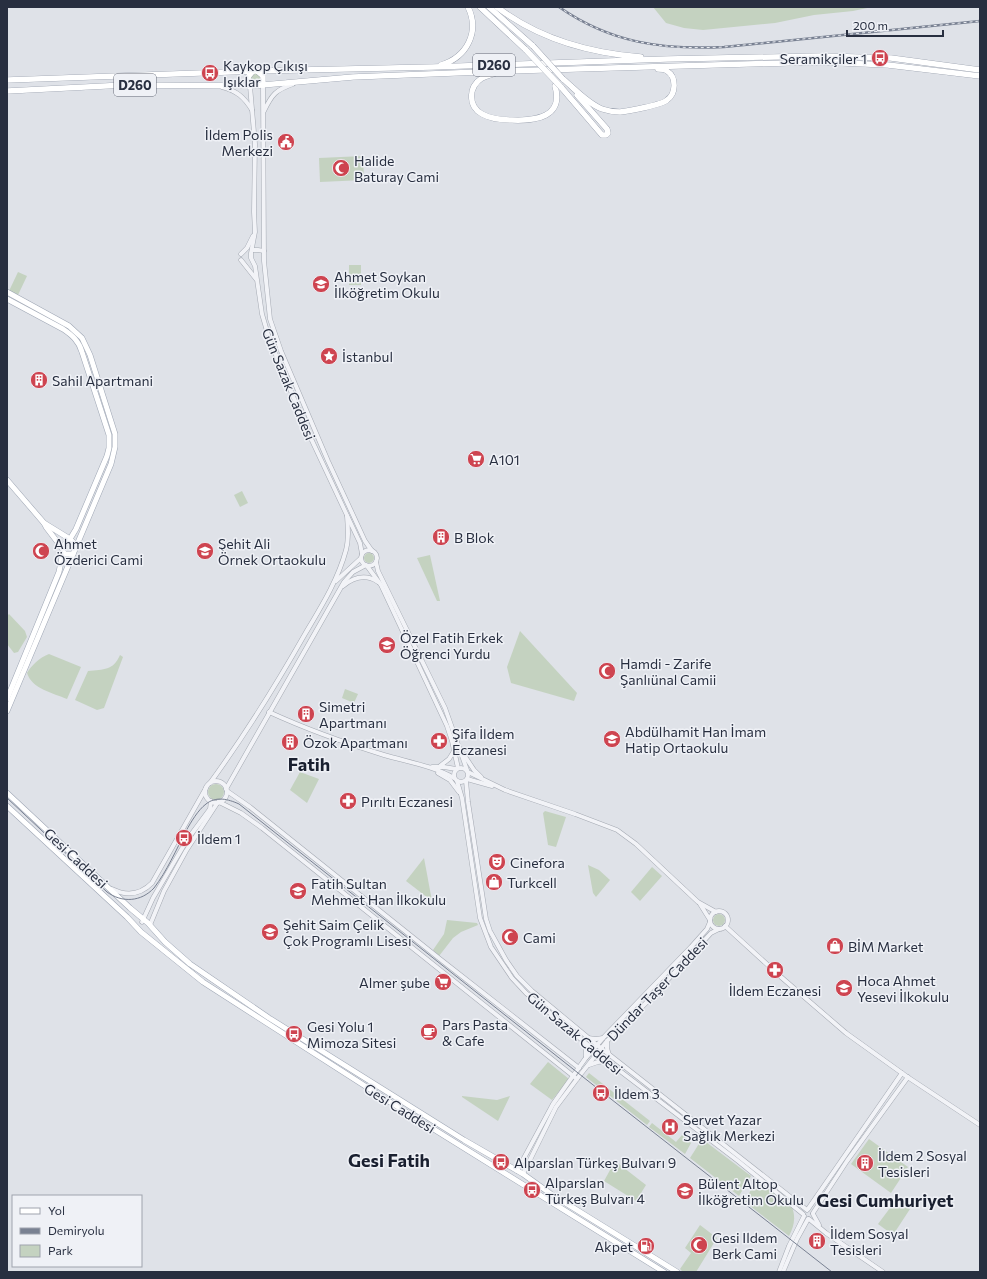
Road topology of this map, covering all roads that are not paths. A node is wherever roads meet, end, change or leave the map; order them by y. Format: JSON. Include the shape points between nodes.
{"nodes":[{"id":1,"x":468,"y":7,"type":"edge"},
{"id":2,"x":480,"y":7,"type":"edge"},
{"id":3,"x":489,"y":7,"type":"edge"},
{"id":4,"x":497,"y":7,"type":"edge"},
{"id":5,"x":667,"y":59,"type":"junction"},
{"id":6,"x":433,"y":67,"type":"junction"},
{"id":7,"x":639,"y":67,"type":"junction"},
{"id":8,"x":980,"y":70,"type":"edge"},
{"id":9,"x":256,"y":71,"type":"junction"},
{"id":10,"x":505,"y":71,"type":"junction"},
{"id":11,"x":980,"y":76,"type":"edge"},
{"id":12,"x":563,"y":79,"type":"junction"},
{"id":13,"x":7,"y":80,"type":"edge"},
{"id":14,"x":298,"y":82,"type":"junction"},
{"id":15,"x":214,"y":85,"type":"junction"},
{"id":16,"x":263,"y":85,"type":"junction"},
{"id":17,"x":250,"y":86,"type":"junction"},
{"id":18,"x":558,"y":87,"type":"junction"},
{"id":19,"x":7,"y":91,"type":"edge"},
{"id":20,"x":253,"y":112,"type":"junction"},
{"id":21,"x":263,"y":113,"type":"junction"},
{"id":22,"x":255,"y":234,"type":"junction"},
{"id":23,"x":252,"y":250,"type":"junction"},
{"id":24,"x":264,"y":252,"type":"junction"},
{"id":25,"x":241,"y":254,"type":"dead end"},
{"id":26,"x":241,"y":260,"type":"dead end"},
{"id":27,"x":253,"y":261,"type":"junction"},
{"id":28,"x":264,"y":261,"type":"junction"},
{"id":29,"x":257,"y":281,"type":"junction"},
{"id":30,"x":7,"y":292,"type":"edge"},
{"id":31,"x":7,"y":299,"type":"edge"},
{"id":32,"x":7,"y":480,"type":"edge"},
{"id":33,"x":346,"y":512,"type":"junction"},
{"id":34,"x":44,"y":524,"type":"junction"},
{"id":35,"x":70,"y":539,"type":"junction"},
{"id":36,"x":77,"y":546,"type":"junction"},
{"id":37,"x":62,"y":550,"type":"junction"},
{"id":38,"x":372,"y":551,"type":"junction"},
{"id":39,"x":73,"y":554,"type":"junction"},
{"id":40,"x":362,"y":556,"type":"junction"},
{"id":41,"x":376,"y":562,"type":"junction"},
{"id":42,"x":367,"y":566,"type":"junction"},
{"id":43,"x":335,"y":582,"type":"junction"},
{"id":44,"x":380,"y":583,"type":"junction"},
{"id":45,"x":341,"y":588,"type":"junction"},
{"id":46,"x":7,"y":699,"type":"edge"},
{"id":47,"x":7,"y":711,"type":"edge"},
{"id":48,"x":269,"y":712,"type":"junction"},
{"id":49,"x":460,"y":748,"type":"junction"},
{"id":50,"x":454,"y":751,"type":"junction"},
{"id":51,"x":439,"y":766,"type":"junction"},
{"id":52,"x":429,"y":767,"type":"junction"},
{"id":53,"x":457,"y":769,"type":"junction"},
{"id":54,"x":467,"y":771,"type":"junction"},
{"id":55,"x":456,"y":780,"type":"junction"},
{"id":56,"x":467,"y":780,"type":"junction"},
{"id":57,"x":210,"y":783,"type":"junction"},
{"id":58,"x":491,"y":784,"type":"junction"},
{"id":59,"x":206,"y":788,"type":"junction"},
{"id":60,"x":498,"y":788,"type":"junction"},
{"id":61,"x":227,"y":790,"type":"junction"},
{"id":62,"x":7,"y":793,"type":"edge"},
{"id":63,"x":462,"y":798,"type":"junction"},
{"id":64,"x":211,"y":801,"type":"junction"},
{"id":65,"x":218,"y":802,"type":"junction"},
{"id":66,"x":7,"y":806,"type":"edge"},
{"id":67,"x":108,"y":888,"type":"junction"},
{"id":68,"x":698,"y":902,"type":"junction"},
{"id":69,"x":716,"y":912,"type":"junction"},
{"id":70,"x":143,"y":921,"type":"junction"},
{"id":71,"x":710,"y":921,"type":"junction"},
{"id":72,"x":150,"y":925,"type":"junction"},
{"id":73,"x":725,"y":926,"type":"junction"},
{"id":74,"x":720,"y":929,"type":"junction"},
{"id":75,"x":142,"y":932,"type":"junction"},
{"id":76,"x":588,"y":1038,"type":"junction"},
{"id":77,"x":605,"y":1039,"type":"junction"},
{"id":78,"x":584,"y":1042,"type":"junction"},
{"id":79,"x":598,"y":1047,"type":"junction"},
{"id":80,"x":595,"y":1051,"type":"junction"},
{"id":81,"x":609,"y":1056,"type":"junction"},
{"id":82,"x":585,"y":1059,"type":"junction"},
{"id":83,"x":607,"y":1061,"type":"junction"},
{"id":84,"x":587,"y":1066,"type":"junction"},
{"id":85,"x":579,"y":1068,"type":"junction"},
{"id":86,"x":902,"y":1073,"type":"junction"},
{"id":87,"x":572,"y":1076,"type":"junction"},
{"id":88,"x":908,"y":1077,"type":"junction"},
{"id":89,"x":577,"y":1079,"type":"junction"},
{"id":90,"x":980,"y":1125,"type":"edge"},
{"id":91,"x":517,"y":1171,"type":"junction"},
{"id":92,"x":523,"y":1174,"type":"junction"},
{"id":93,"x":512,"y":1178,"type":"junction"},
{"id":94,"x":518,"y":1182,"type":"junction"},
{"id":95,"x":807,"y":1210,"type":"junction"},
{"id":96,"x":813,"y":1214,"type":"junction"},
{"id":97,"x":804,"y":1215,"type":"junction"},
{"id":98,"x":809,"y":1219,"type":"junction"},
{"id":99,"x":826,"y":1233,"type":"junction"},
{"id":100,"x":664,"y":1272,"type":"edge"},
{"id":101,"x":677,"y":1272,"type":"edge"},
{"id":102,"x":779,"y":1272,"type":"edge"},
{"id":103,"x":783,"y":1272,"type":"edge"},
{"id":104,"x":883,"y":1272,"type":"edge"}],
"edges":[{"from":1,"to":6,"type":"highway","via":[[473,24],[468,44],[454,60]]},
{"from":2,"to":18,"type":"highway","number":"D260","bridge":true,"via":[[526,50]]},
{"from":3,"to":12,"type":"highway","number":"D260","bridge":true,"via":[[533,46]]},
{"from":4,"to":5,"type":"highway","via":[[535,30],[571,45],[609,53]]},
{"from":5,"to":6,"type":"highway","number":"D260"},
{"from":5,"to":8,"type":"highway","number":"D260","via":[[853,56],[891,58]]},
{"from":6,"to":9,"type":"highway","number":"D260"},
{"from":7,"to":10,"type":"highway","number":"D260"},
{"from":7,"to":11,"type":"highway","number":"D260","via":[[820,62],[888,65]]},
{"from":7,"to":12,"type":"highway","via":[[666,70],[670,74],[674,80],[674,87],[669,99],[622,112],[607,111],[593,104]]},
{"from":9,"to":13,"type":"highway","number":"D260"},
{"from":9,"to":16,"type":"highway","via":[[263,76]]},
{"from":9,"to":17,"type":"highway","via":[[248,77]]},
{"from":10,"to":14,"type":"highway","number":"D260","via":[[353,77]]},
{"from":10,"to":18,"type":"highway","via":[[482,78],[473,88],[473,103],[484,115],[514,120],[543,117],[551,112],[557,103]]},
{"from":12,"to":18,"type":"highway","via":[[607,130],[607,135],[604,136]]},
{"from":14,"to":16,"type":"highway","number":"D260"},
{"from":14,"to":21,"type":"street","via":[[274,93]]},
{"from":15,"to":17,"type":"highway","number":"D260"},
{"from":15,"to":19,"type":"highway","number":"D260","via":[[125,84]]},
{"from":15,"to":20,"type":"street","via":[[239,93]]},
{"from":16,"to":17,"type":"highway","number":"D260"},
{"from":16,"to":21,"type":"street","name":"Gün Sazak Caddesi"},
{"from":17,"to":20,"type":"street","name":"Gün Sazak Caddesi"},
{"from":20,"to":22,"type":"street","name":"Gün Sazak Caddesi"},
{"from":21,"to":24,"type":"street","name":"Gün Sazak Caddesi"},
{"from":22,"to":23,"type":"street","name":"Gün Sazak Caddesi"},
{"from":22,"to":25,"type":"street"},
{"from":23,"to":24,"type":"street"},
{"from":23,"to":27,"type":"street","name":"Gün Sazak Caddesi"},
{"from":24,"to":28,"type":"street","name":"Gün Sazak Caddesi"},
{"from":26,"to":29,"type":"street"},
{"from":27,"to":28,"type":"street"},
{"from":27,"to":29,"type":"street","name":"Gün Sazak Caddesi"},
{"from":28,"to":38,"type":"street","name":"Gün Sazak Caddesi","via":[[269,313],[278,344],[328,461]]},
{"from":29,"to":33,"type":"street","name":"Gün Sazak Caddesi","via":[[269,338],[306,430]]},
{"from":30,"to":36,"type":"main road","via":[[69,326],[82,338],[90,355],[114,434],[114,456]]},
{"from":31,"to":35,"type":"main road","via":[[63,329],[78,341],[109,435],[107,456]]},
{"from":32,"to":34,"type":"main road"},
{"from":33,"to":40,"type":"street","name":"Gün Sazak Caddesi","via":[[360,543]]},
{"from":33,"to":43,"type":"street","via":[[348,543]]},
{"from":34,"to":35,"type":"main road"},
{"from":34,"to":37,"type":"main road"},
{"from":35,"to":36,"type":"main road"},
{"from":35,"to":37,"type":"main road"},
{"from":36,"to":39,"type":"main road"},
{"from":37,"to":39,"type":"main road","via":[[67,554]]},
{"from":37,"to":46,"type":"main road","via":[[59,572]]},
{"from":38,"to":40,"type":"street","via":[[367,551]]},
{"from":38,"to":41,"type":"street","via":[[377,557]]},
{"from":39,"to":47,"type":"main road"},
{"from":40,"to":42,"type":"street","via":[[362,561]]},
{"from":40,"to":43,"type":"street"},
{"from":41,"to":42,"type":"street"},
{"from":41,"to":49,"type":"street","via":[[378,571],[445,708]]},
{"from":42,"to":44,"type":"street"},
{"from":42,"to":45,"type":"street","via":[[351,574]]},
{"from":43,"to":57,"type":"street","via":[[270,694]]},
{"from":44,"to":45,"type":"street","via":[[360,577]]},
{"from":44,"to":50,"type":"street","via":[[447,726]]},
{"from":45,"to":48,"type":"street"},
{"from":48,"to":52,"type":"street","via":[[320,734]]},
{"from":48,"to":61,"type":"street"},
{"from":49,"to":54,"type":"street"},
{"from":49,"to":58,"type":"street","via":[[474,770]]},
{"from":50,"to":51,"type":"street","via":[[448,761]]},
{"from":50,"to":53,"type":"street"},
{"from":51,"to":52,"type":"street"},
{"from":51,"to":53,"type":"street"},
{"from":52,"to":55,"type":"street","via":[[445,772]]},
{"from":52,"to":63,"type":"street","via":[[450,780]]},
{"from":53,"to":54,"type":"street","via":[[464,768]]},
{"from":53,"to":55,"type":"street","via":[[454,773]]},
{"from":54,"to":56,"type":"street"},
{"from":54,"to":58,"type":"street"},
{"from":55,"to":56,"type":"street","via":[[460,783]]},
{"from":55,"to":63,"type":"street","name":"Gün Sazak Caddesi"},
{"from":56,"to":60,"type":"street"},
{"from":56,"to":76,"type":"street","name":"Gün Sazak Caddesi","via":[[475,852],[490,931],[517,976]]},
{"from":57,"to":59,"type":"street"},
{"from":57,"to":61,"type":"street","via":[[221,782]]},
{"from":58,"to":60,"type":"street"},
{"from":59,"to":64,"type":"street","via":[[206,797]]},
{"from":59,"to":67,"type":"street","via":[[150,886],[129,894]]},
{"from":60,"to":68,"type":"street","via":[[617,830],[636,844]]},
{"from":61,"to":65,"type":"street","via":[[225,798]]},
{"from":61,"to":85,"type":"street"},
{"from":62,"to":67,"type":"main road","name":"Gesi Caddesi"},
{"from":63,"to":78,"type":"street","name":"Gün Sazak Caddesi","via":[[480,918],[492,947],[517,984]]},
{"from":64,"to":65,"type":"street"},
{"from":64,"to":70,"type":"street","via":[[210,809],[187,840],[153,898]]},
{"from":65,"to":72,"type":"street","via":[[186,851],[164,891]]},
{"from":65,"to":87,"type":"street","via":[[241,813],[262,828]]},
{"from":66,"to":75,"type":"main road","name":"Gesi Caddesi"},
{"from":67,"to":70,"type":"main road","name":"Gesi Caddesi"},
{"from":68,"to":69,"type":"street"},
{"from":68,"to":71,"type":"street"},
{"from":69,"to":71,"type":"street"},
{"from":69,"to":73,"type":"street","via":[[726,916]]},
{"from":70,"to":72,"type":"main road","name":"Gesi Caddesi"},
{"from":70,"to":75,"type":"main road","via":[[139,926]]},
{"from":71,"to":74,"type":"street","via":[[714,927]]},
{"from":71,"to":77,"type":"street","name":"Dündar Taşer Caddesi","via":[[708,929]]},
{"from":72,"to":75,"type":"main road","via":[[150,930]]},
{"from":72,"to":91,"type":"main road","name":"Gesi Caddesi","via":[[190,964],[263,1014]]},
{"from":73,"to":74,"type":"street"},
{"from":73,"to":86,"type":"street","via":[[846,1033]]},
{"from":74,"to":77,"type":"street","name":"Dündar Taşer Caddesi","via":[[711,933],[647,1002]]},
{"from":75,"to":93,"type":"main road","name":"Gesi Caddesi","via":[[203,982]]},
{"from":76,"to":77,"type":"street"},
{"from":76,"to":79,"type":"street","name":"Gün Sazak Caddesi"},
{"from":77,"to":79,"type":"street","name":"Dündar Taşer Caddesi"},
{"from":77,"to":81,"type":"street"},
{"from":78,"to":80,"type":"street","name":"Gün Sazak Caddesi"},
{"from":78,"to":82,"type":"street"},
{"from":79,"to":80,"type":"street","name":"Dündar Taşer Caddesi"},
{"from":79,"to":81,"type":"street","name":"Gün Sazak Caddesi"},
{"from":80,"to":82,"type":"street","name":"Dündar Taşer Caddesi"},
{"from":80,"to":83,"type":"street","name":"Gün Sazak Caddesi"},
{"from":80,"to":84,"type":"street","name":"Dündar Taşer Caddesi"},
{"from":81,"to":95,"type":"street","name":"Gün Sazak Caddesi"},
{"from":82,"to":85,"type":"street","name":"Dündar Taşer Caddesi"},
{"from":83,"to":84,"type":"street"},
{"from":83,"to":97,"type":"street","name":"Gün Sazak Caddesi"},
{"from":84,"to":89,"type":"street","name":"Dündar Taşer Caddesi"},
{"from":85,"to":87,"type":"street","name":"Dündar Taşer Caddesi"},
{"from":86,"to":88,"type":"street"},
{"from":86,"to":95,"type":"street"},
{"from":87,"to":89,"type":"street"},
{"from":87,"to":91,"type":"street","name":"Dündar Taşer Caddesi","via":[[552,1104]]},
{"from":88,"to":90,"type":"street"},
{"from":88,"to":96,"type":"street","via":[[847,1161]]},
{"from":89,"to":92,"type":"street","name":"Dündar Taşer Caddesi","via":[[556,1107]]},
{"from":91,"to":92,"type":"main road"},
{"from":91,"to":93,"type":"main road"},
{"from":92,"to":94,"type":"main road"},
{"from":92,"to":101,"type":"main road"},
{"from":93,"to":94,"type":"main road","name":"Gesi Caddesi"},
{"from":94,"to":100,"type":"main road","name":"Gesi Caddesi"},
{"from":95,"to":96,"type":"street","name":"Gün Sazak Caddesi"},
{"from":95,"to":97,"type":"street"},
{"from":96,"to":98,"type":"street"},
{"from":96,"to":99,"type":"street"},
{"from":97,"to":98,"type":"street","name":"Gün Sazak Caddesi"},
{"from":97,"to":102,"type":"street"},
{"from":98,"to":99,"type":"street","name":"Gün Sazak Caddesi"},
{"from":98,"to":103,"type":"street"},
{"from":99,"to":104,"type":"street"}]}
